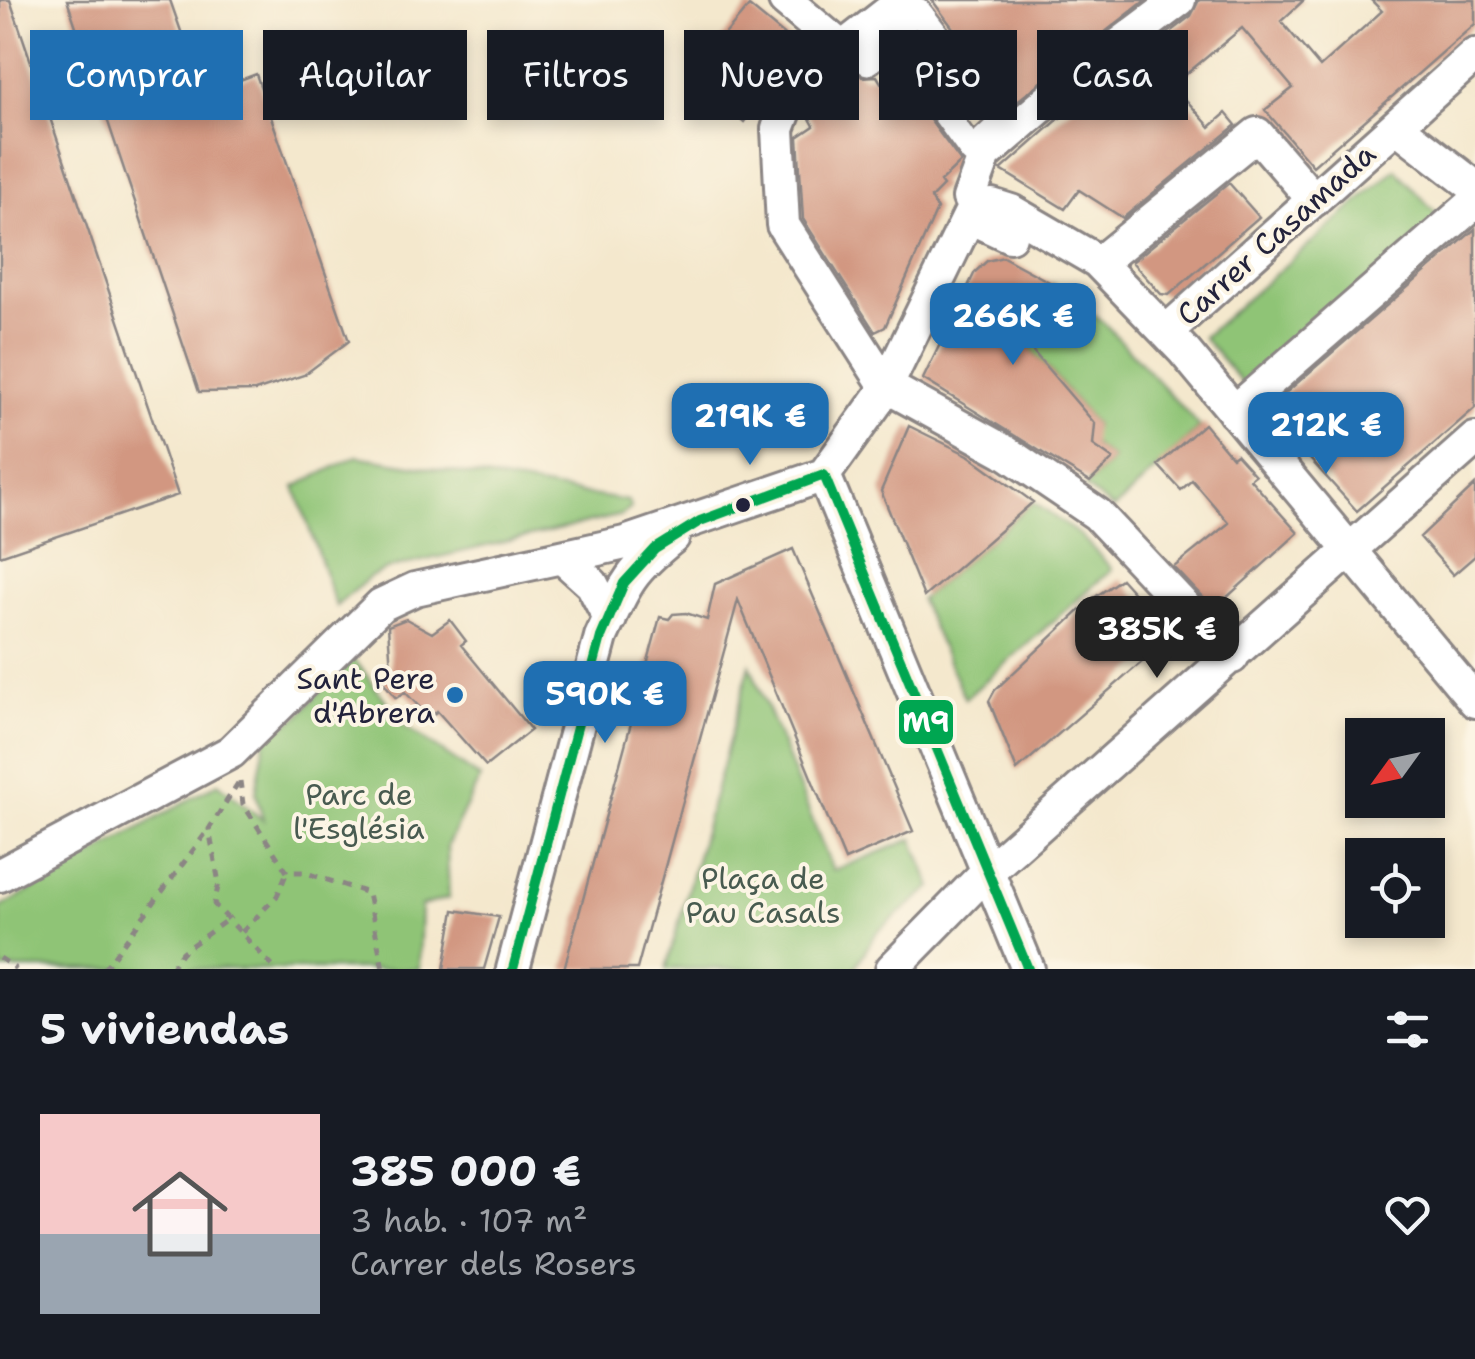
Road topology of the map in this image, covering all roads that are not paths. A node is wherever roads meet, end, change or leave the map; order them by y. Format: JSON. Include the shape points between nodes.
{"nodes":[{"id":1,"x":785,"y":0,"type":"edge"},
{"id":2,"x":904,"y":0,"type":"edge"},
{"id":3,"x":1179,"y":0,"type":"edge"},
{"id":4,"x":821,"y":30,"type":"edge"},
{"id":5,"x":859,"y":35,"type":"edge"},
{"id":6,"x":1475,"y":55,"type":"edge"},
{"id":7,"x":781,"y":120,"type":"edge"},
{"id":8,"x":1396,"y":126,"type":"junction"},
{"id":9,"x":972,"y":151,"type":"joint"},
{"id":10,"x":1475,"y":188,"type":"edge"},
{"id":11,"x":1314,"y":200,"type":"junction"},
{"id":12,"x":1475,"y":202,"type":"edge"},
{"id":13,"x":973,"y":208,"type":"junction"},
{"id":14,"x":1010,"y":236,"type":"junction"},
{"id":15,"x":951,"y":253,"type":"junction"},
{"id":16,"x":1099,"y":263,"type":"junction"},
{"id":17,"x":1130,"y":295,"type":"junction"},
{"id":18,"x":1166,"y":332,"type":"junction"},
{"id":19,"x":886,"y":386,"type":"junction"},
{"id":20,"x":1234,"y":412,"type":"junction"},
{"id":21,"x":1475,"y":439,"type":"edge"},
{"id":22,"x":824,"y":475,"type":"junction"},
{"id":23,"x":696,"y":519,"type":"junction"},
{"id":24,"x":1348,"y":553,"type":"junction"},
{"id":25,"x":562,"y":557,"type":"junction"},
{"id":26,"x":610,"y":619,"type":"junction"},
{"id":27,"x":1232,"y":657,"type":"junction"},
{"id":28,"x":1475,"y":701,"type":"edge"},
{"id":29,"x":988,"y":871,"type":"junction"},
{"id":30,"x":0,"y":875,"type":"edge"},
{"id":31,"x":513,"y":969,"type":"edge"},
{"id":32,"x":892,"y":969,"type":"edge"},
{"id":33,"x":1028,"y":969,"type":"edge"}],
"edges":[{"from":1,"to":4,"type":"street"},
{"from":2,"to":5,"type":"street"},
{"from":3,"to":13,"type":"street","via":[[985,155],[969,198]]},
{"from":6,"to":8,"type":"street","name":"Carrer Casamada"},
{"from":7,"to":19,"type":"street","via":[[783,224]]},
{"from":8,"to":10,"type":"street"},
{"from":8,"to":11,"type":"street","name":"Carrer Casamada"},
{"from":9,"to":9,"type":"street","via":[[1003,122],[918,11],[862,52],[868,62],[894,43]]},
{"from":11,"to":16,"type":"street","via":[[1256,134]]},
{"from":11,"to":18,"type":"street","name":"Carrer Casamada"},
{"from":12,"to":20,"type":"street"},
{"from":13,"to":14,"type":"street","via":[[982,223]]},
{"from":13,"to":15,"type":"street"},
{"from":13,"to":16,"type":"street","via":[[1012,211]]},
{"from":14,"to":15,"type":"street"},
{"from":14,"to":17,"type":"street","via":[[1086,266]]},
{"from":15,"to":19,"type":"street"},
{"from":16,"to":17,"type":"street"},
{"from":17,"to":18,"type":"street"},
{"from":18,"to":20,"type":"street"},
{"from":19,"to":22,"type":"street"},
{"from":19,"to":27,"type":"street","via":[[1004,451],[1097,514]]},
{"from":20,"to":24,"type":"street"},
{"from":21,"to":24,"type":"street"},
{"from":22,"to":23,"type":"street"},
{"from":22,"to":29,"type":"street"},
{"from":23,"to":25,"type":"street"},
{"from":23,"to":26,"type":"street","via":[[636,567]]},
{"from":24,"to":27,"type":"street"},
{"from":24,"to":28,"type":"street"},
{"from":25,"to":26,"type":"street","via":[[592,584]]},
{"from":25,"to":30,"type":"street","via":[[415,589],[382,605],[231,752]]},
{"from":26,"to":31,"type":"street"},
{"from":27,"to":29,"type":"street"},
{"from":29,"to":32,"type":"street"},
{"from":29,"to":33,"type":"street"}]}
